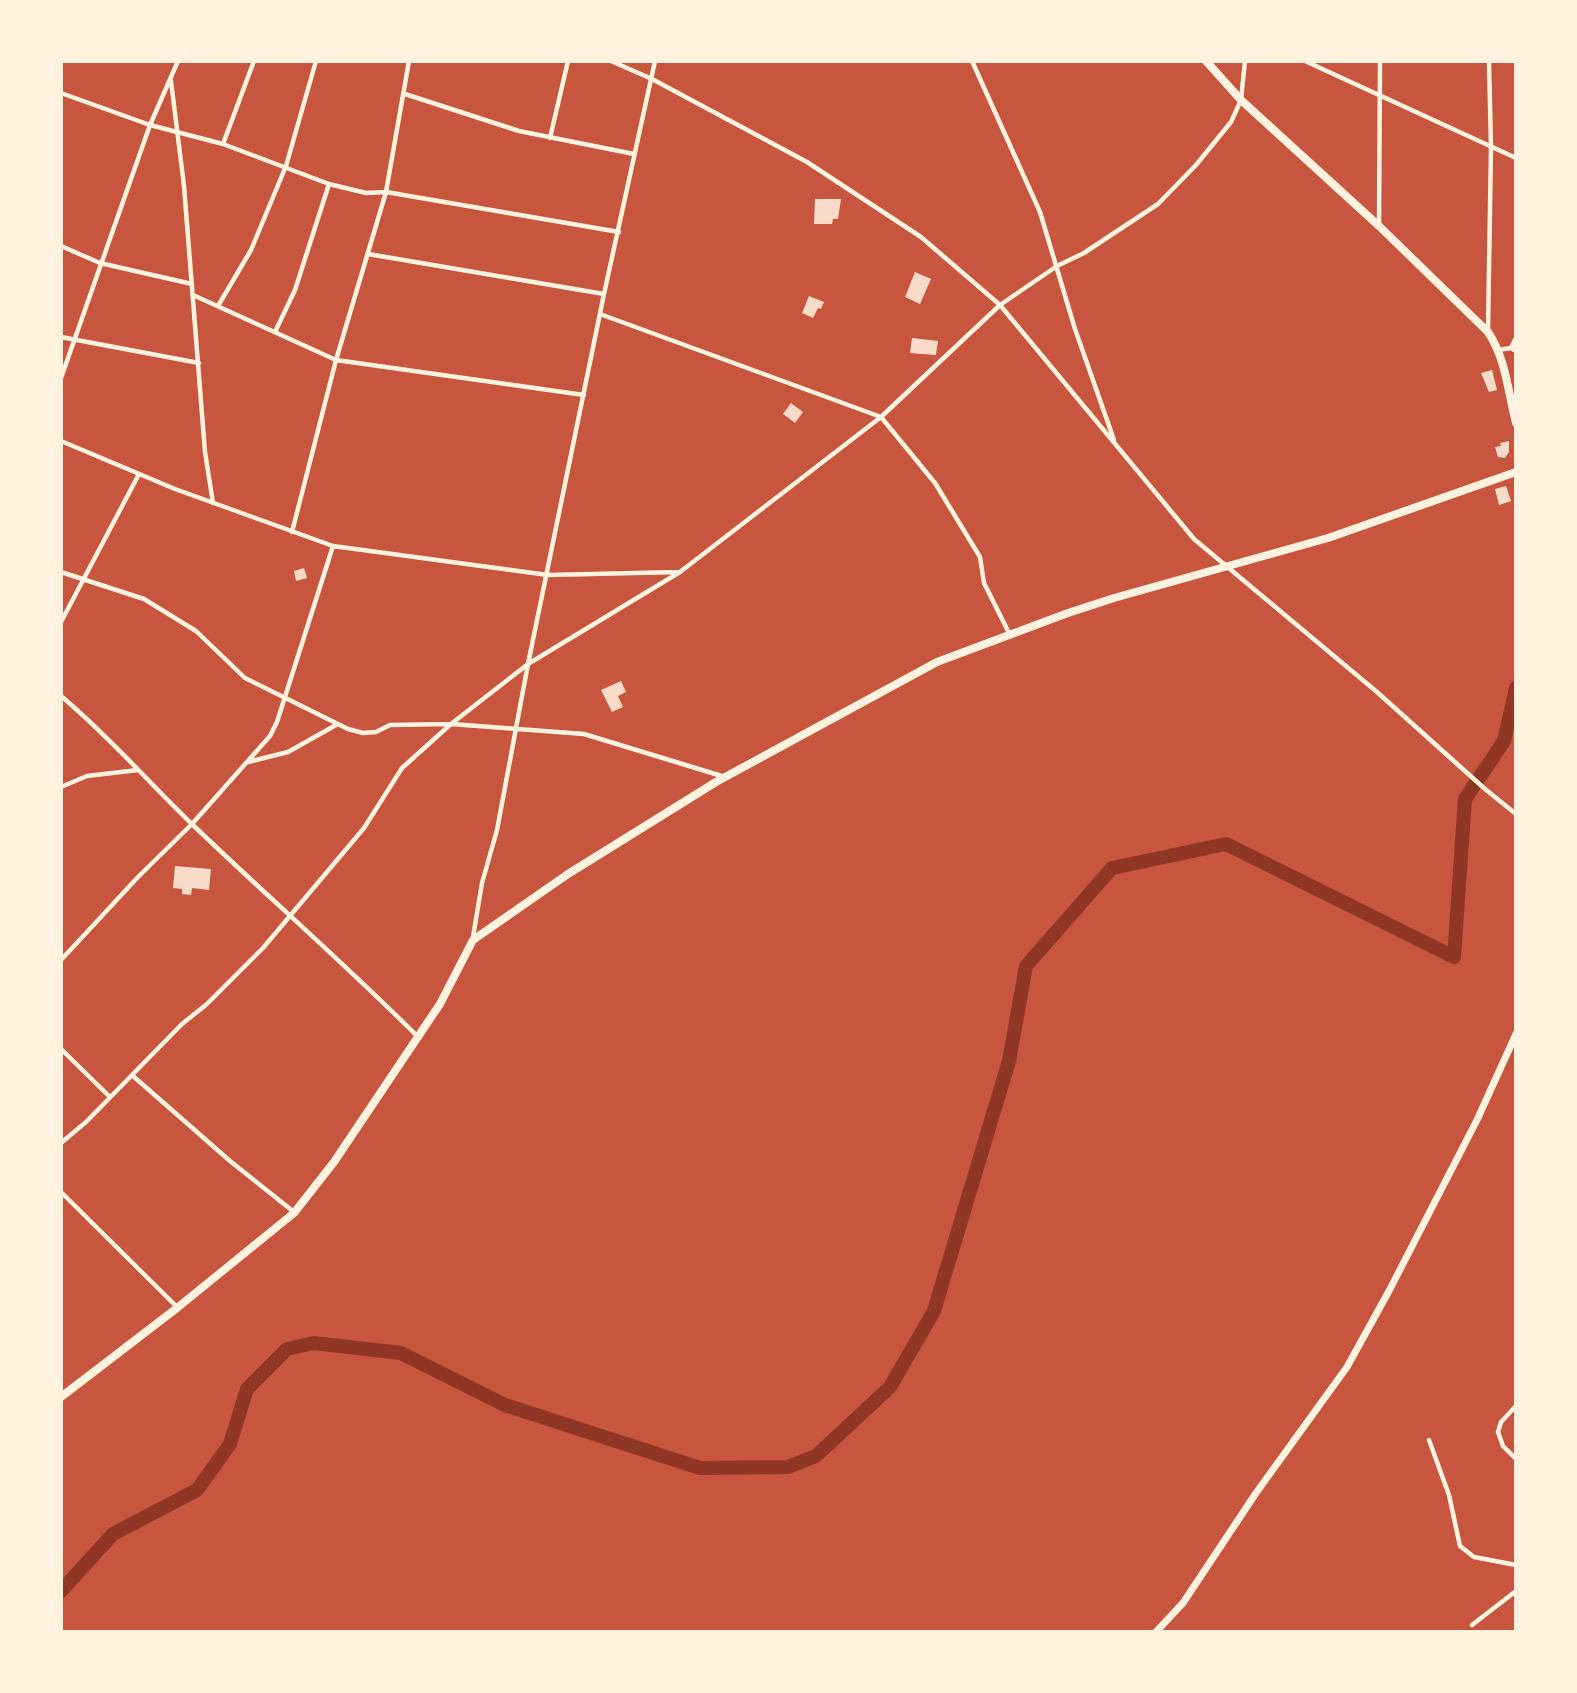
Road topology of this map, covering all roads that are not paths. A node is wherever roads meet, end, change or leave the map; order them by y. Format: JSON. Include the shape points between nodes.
{"nodes":[{"id":1,"x":178,"y":61,"type":"edge"},
{"id":2,"x":254,"y":61,"type":"edge"},
{"id":3,"x":316,"y":61,"type":"edge"},
{"id":4,"x":410,"y":61,"type":"edge"},
{"id":5,"x":568,"y":61,"type":"edge"},
{"id":6,"x":611,"y":61,"type":"edge"},
{"id":7,"x":655,"y":61,"type":"edge"},
{"id":8,"x":972,"y":61,"type":"edge"},
{"id":9,"x":1206,"y":61,"type":"edge"},
{"id":10,"x":1245,"y":61,"type":"edge"},
{"id":11,"x":1305,"y":61,"type":"edge"},
{"id":12,"x":1380,"y":61,"type":"edge"},
{"id":13,"x":1489,"y":61,"type":"edge"},
{"id":14,"x":652,"y":79,"type":"junction"},
{"id":15,"x":171,"y":81,"type":"junction"},
{"id":16,"x":61,"y":93,"type":"edge"},
{"id":17,"x":405,"y":94,"type":"junction"},
{"id":18,"x":1380,"y":95,"type":"junction"},
{"id":19,"x":1241,"y":100,"type":"junction"},
{"id":20,"x":150,"y":125,"type":"junction"},
{"id":21,"x":177,"y":133,"type":"junction"},
{"id":22,"x":550,"y":138,"type":"junction"},
{"id":23,"x":223,"y":144,"type":"junction"},
{"id":24,"x":1491,"y":148,"type":"junction"},
{"id":25,"x":634,"y":154,"type":"junction"},
{"id":26,"x":1516,"y":159,"type":"edge"},
{"id":27,"x":286,"y":166,"type":"junction"},
{"id":28,"x":329,"y":184,"type":"junction"},
{"id":29,"x":386,"y":192,"type":"junction"},
{"id":30,"x":1379,"y":226,"type":"junction"},
{"id":31,"x":619,"y":232,"type":"junction"},
{"id":32,"x":61,"y":246,"type":"edge"},
{"id":33,"x":368,"y":254,"type":"junction"},
{"id":34,"x":100,"y":263,"type":"junction"},
{"id":35,"x":1057,"y":266,"type":"junction"},
{"id":36,"x":192,"y":284,"type":"junction"},
{"id":37,"x":604,"y":294,"type":"junction"},
{"id":38,"x":193,"y":295,"type":"junction"},
{"id":39,"x":218,"y":306,"type":"junction"},
{"id":40,"x":1000,"y":306,"type":"junction"},
{"id":41,"x":600,"y":314,"type":"junction"},
{"id":42,"x":275,"y":332,"type":"junction"},
{"id":43,"x":1488,"y":332,"type":"junction"},
{"id":44,"x":61,"y":337,"type":"edge"},
{"id":45,"x":1516,"y":338,"type":"edge"},
{"id":46,"x":76,"y":340,"type":"junction"},
{"id":47,"x":1513,"y":349,"type":"edge"},
{"id":48,"x":1498,"y":350,"type":"junction"},
{"id":49,"x":336,"y":360,"type":"junction"},
{"id":50,"x":198,"y":363,"type":"junction"},
{"id":51,"x":61,"y":379,"type":"edge"},
{"id":52,"x":584,"y":395,"type":"junction"},
{"id":53,"x":881,"y":418,"type":"junction"},
{"id":54,"x":1516,"y":423,"type":"edge"},
{"id":55,"x":61,"y":440,"type":"edge"},
{"id":56,"x":1115,"y":445,"type":"junction"},
{"id":57,"x":1516,"y":472,"type":"edge"},
{"id":58,"x":139,"y":474,"type":"junction"},
{"id":59,"x":213,"y":503,"type":"junction"},
{"id":60,"x":292,"y":532,"type":"junction"},
{"id":61,"x":333,"y":546,"type":"junction"},
{"id":62,"x":1225,"y":567,"type":"junction"},
{"id":63,"x":61,"y":572,"type":"edge"},
{"id":64,"x":680,"y":572,"type":"junction"},
{"id":65,"x":548,"y":575,"type":"junction"},
{"id":66,"x":84,"y":578,"type":"junction"},
{"id":67,"x":61,"y":622,"type":"edge"},
{"id":68,"x":1010,"y":635,"type":"junction"},
{"id":69,"x":528,"y":664,"type":"junction"},
{"id":70,"x":61,"y":696,"type":"edge"},
{"id":71,"x":284,"y":699,"type":"junction"},
{"id":72,"x":337,"y":724,"type":"junction"},
{"id":73,"x":451,"y":724,"type":"junction"},
{"id":74,"x":518,"y":728,"type":"junction"},
{"id":75,"x":248,"y":762,"type":"junction"},
{"id":76,"x":140,"y":770,"type":"junction"},
{"id":77,"x":726,"y":777,"type":"junction"},
{"id":78,"x":61,"y":787,"type":"edge"},
{"id":79,"x":1516,"y":814,"type":"edge"},
{"id":80,"x":192,"y":824,"type":"junction"},
{"id":81,"x":290,"y":916,"type":"junction"},
{"id":82,"x":473,"y":940,"type":"junction"},
{"id":83,"x":61,"y":960,"type":"edge"},
{"id":84,"x":1516,"y":1034,"type":"edge"},
{"id":85,"x":418,"y":1036,"type":"junction"},
{"id":86,"x":61,"y":1049,"type":"edge"},
{"id":87,"x":133,"y":1076,"type":"junction"},
{"id":88,"x":110,"y":1097,"type":"junction"},
{"id":89,"x":61,"y":1143,"type":"edge"},
{"id":90,"x":61,"y":1192,"type":"edge"},
{"id":91,"x":295,"y":1213,"type":"junction"},
{"id":92,"x":177,"y":1308,"type":"junction"},
{"id":93,"x":61,"y":1397,"type":"edge"},
{"id":94,"x":1516,"y":1406,"type":"edge"},
{"id":95,"x":1429,"y":1440,"type":"dead end"},
{"id":96,"x":1516,"y":1459,"type":"edge"},
{"id":97,"x":1516,"y":1565,"type":"edge"},
{"id":98,"x":1516,"y":1591,"type":"edge"},
{"id":99,"x":1472,"y":1625,"type":"dead end"},
{"id":100,"x":1156,"y":1632,"type":"edge"}],
"edges":[{"from":1,"to":15,"type":"street"},
{"from":2,"to":23,"type":"street"},
{"from":3,"to":27,"type":"street"},
{"from":4,"to":17,"type":"street"},
{"from":5,"to":22,"type":"street"},
{"from":6,"to":14,"type":"street"},
{"from":7,"to":14,"type":"street"},
{"from":8,"to":35,"type":"street","via":[[1041,212]]},
{"from":9,"to":19,"type":"main road"},
{"from":10,"to":19,"type":"street"},
{"from":11,"to":18,"type":"street"},
{"from":12,"to":18,"type":"street"},
{"from":13,"to":24,"type":"street"},
{"from":14,"to":25,"type":"street"},
{"from":14,"to":40,"type":"street","via":[[807,162],[903,224]]},
{"from":15,"to":20,"type":"street"},
{"from":15,"to":21,"type":"street"},
{"from":16,"to":20,"type":"street"},
{"from":17,"to":22,"type":"street"},
{"from":17,"to":29,"type":"street"},
{"from":18,"to":24,"type":"street"},
{"from":18,"to":30,"type":"street"},
{"from":19,"to":30,"type":"main road"},
{"from":19,"to":35,"type":"street","via":[[1231,122],[1158,204]]},
{"from":20,"to":21,"type":"street"},
{"from":20,"to":34,"type":"street"},
{"from":21,"to":23,"type":"street"},
{"from":21,"to":36,"type":"street"},
{"from":22,"to":25,"type":"street"},
{"from":23,"to":27,"type":"street"},
{"from":24,"to":26,"type":"street"},
{"from":24,"to":43,"type":"street"},
{"from":25,"to":31,"type":"street"},
{"from":27,"to":28,"type":"street"},
{"from":27,"to":39,"type":"street","via":[[251,250]]},
{"from":28,"to":29,"type":"street","via":[[366,193]]},
{"from":28,"to":42,"type":"street","via":[[295,290]]},
{"from":29,"to":31,"type":"street"},
{"from":29,"to":33,"type":"street"},
{"from":30,"to":43,"type":"main road"},
{"from":31,"to":37,"type":"street"},
{"from":32,"to":34,"type":"street"},
{"from":33,"to":37,"type":"street"},
{"from":33,"to":49,"type":"street"},
{"from":34,"to":36,"type":"street"},
{"from":34,"to":46,"type":"street"},
{"from":35,"to":40,"type":"street"},
{"from":35,"to":56,"type":"street"},
{"from":36,"to":38,"type":"street"},
{"from":37,"to":41,"type":"street"},
{"from":38,"to":39,"type":"street"},
{"from":38,"to":50,"type":"street"},
{"from":39,"to":42,"type":"street"},
{"from":40,"to":53,"type":"street"},
{"from":40,"to":56,"type":"street"},
{"from":41,"to":52,"type":"street"},
{"from":41,"to":53,"type":"street"},
{"from":42,"to":49,"type":"street"},
{"from":43,"to":48,"type":"main road"},
{"from":44,"to":46,"type":"street"},
{"from":45,"to":47,"type":"street"},
{"from":46,"to":50,"type":"street"},
{"from":46,"to":51,"type":"street"},
{"from":47,"to":48,"type":"street"},
{"from":48,"to":54,"type":"main road"},
{"from":49,"to":52,"type":"street"},
{"from":49,"to":60,"type":"street"},
{"from":50,"to":59,"type":"street"},
{"from":52,"to":65,"type":"street"},
{"from":53,"to":64,"type":"street"},
{"from":53,"to":68,"type":"street","via":[[935,483],[979,557],[984,583]]},
{"from":55,"to":58,"type":"street"},
{"from":56,"to":62,"type":"street","via":[[1182,527]]},
{"from":57,"to":62,"type":"main road","via":[[1328,538]]},
{"from":58,"to":59,"type":"street"},
{"from":58,"to":66,"type":"street"},
{"from":59,"to":60,"type":"street"},
{"from":60,"to":61,"type":"street"},
{"from":61,"to":65,"type":"street"},
{"from":61,"to":71,"type":"street"},
{"from":62,"to":68,"type":"main road","via":[[1114,598]]},
{"from":62,"to":79,"type":"street"},
{"from":63,"to":66,"type":"street"},
{"from":64,"to":65,"type":"street"},
{"from":64,"to":69,"type":"street"},
{"from":65,"to":69,"type":"street"},
{"from":66,"to":67,"type":"street"},
{"from":66,"to":71,"type":"street","via":[[144,599],[178,618],[245,678]]},
{"from":68,"to":77,"type":"main road","via":[[937,662]]},
{"from":69,"to":73,"type":"street"},
{"from":69,"to":74,"type":"street"},
{"from":70,"to":76,"type":"street"},
{"from":71,"to":72,"type":"street"},
{"from":71,"to":75,"type":"street","via":[[270,736]]},
{"from":72,"to":73,"type":"street","via":[[363,733],[390,725]]},
{"from":72,"to":75,"type":"street","via":[[288,752]]},
{"from":73,"to":74,"type":"street"},
{"from":73,"to":81,"type":"street","via":[[402,768],[364,828]]},
{"from":74,"to":77,"type":"street","via":[[584,734]]},
{"from":74,"to":82,"type":"street"},
{"from":75,"to":80,"type":"street"},
{"from":76,"to":78,"type":"street","via":[[87,776]]},
{"from":76,"to":80,"type":"street"},
{"from":77,"to":82,"type":"main road","via":[[568,874]]},
{"from":80,"to":81,"type":"street"},
{"from":80,"to":83,"type":"street"},
{"from":81,"to":85,"type":"street"},
{"from":81,"to":87,"type":"street"},
{"from":82,"to":85,"type":"main road"},
{"from":84,"to":100,"type":"main road","via":[[1477,1120],[1346,1367],[1183,1602]]},
{"from":85,"to":91,"type":"main road"},
{"from":86,"to":88,"type":"street"},
{"from":87,"to":88,"type":"street"},
{"from":87,"to":91,"type":"street"},
{"from":88,"to":89,"type":"street"},
{"from":90,"to":92,"type":"street"},
{"from":91,"to":92,"type":"main road"},
{"from":92,"to":93,"type":"main road"},
{"from":94,"to":96,"type":"street","via":[[1498,1432],[1503,1446]]},
{"from":95,"to":97,"type":"street","via":[[1450,1495],[1460,1546],[1474,1557]]},
{"from":98,"to":99,"type":"street"}]}
